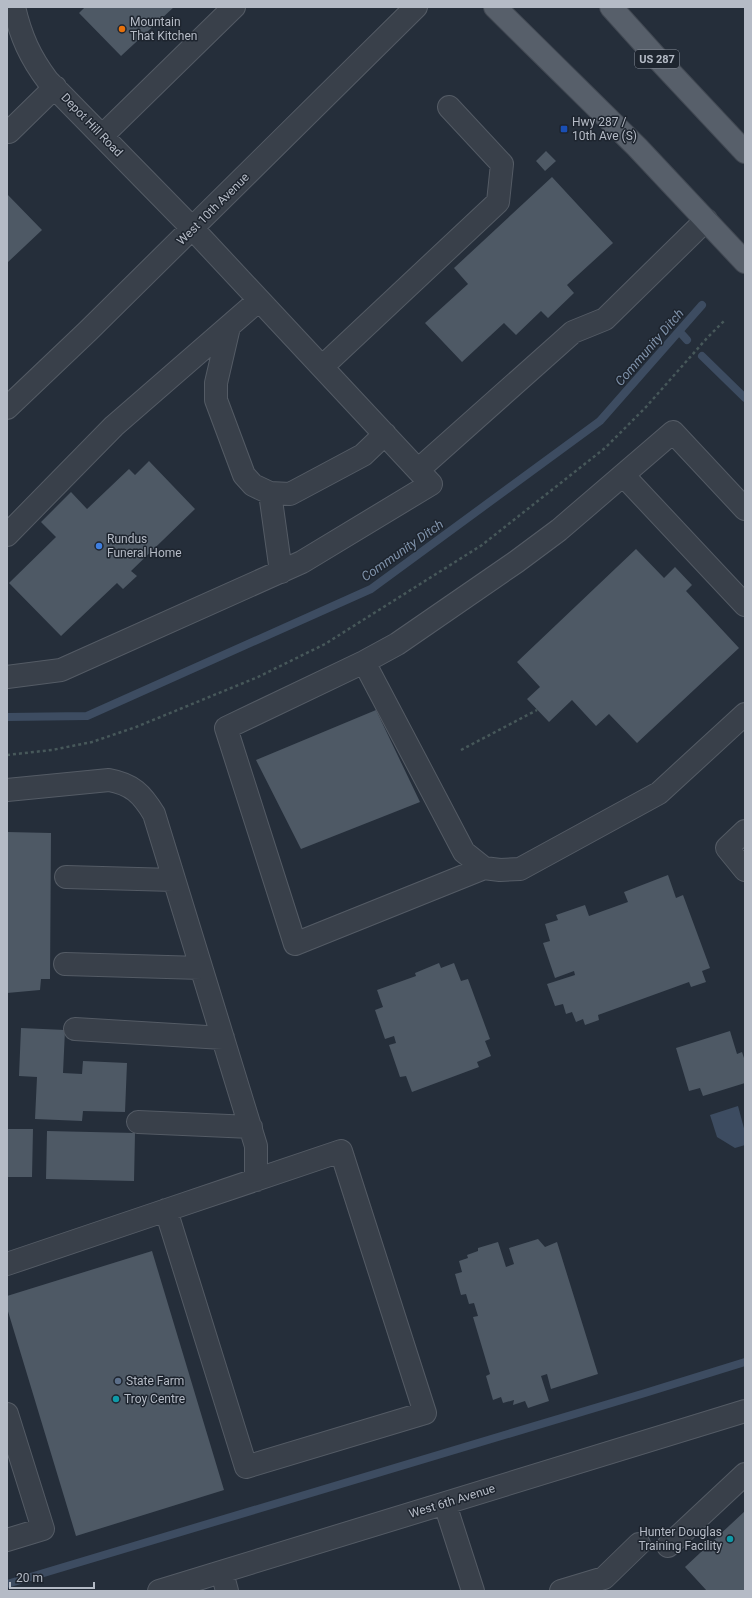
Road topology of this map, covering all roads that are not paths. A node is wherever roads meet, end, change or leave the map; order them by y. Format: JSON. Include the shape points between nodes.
{"nodes":[{"id":1,"x":14,"y":7,"type":"edge"},
{"id":2,"x":234,"y":7,"type":"edge"},
{"id":3,"x":416,"y":7,"type":"edge"},
{"id":4,"x":495,"y":7,"type":"edge"},
{"id":5,"x":611,"y":7,"type":"edge"},
{"id":6,"x":55,"y":87,"type":"junction"},
{"id":7,"x":449,"y":108,"type":"dead end"},
{"id":8,"x":10,"y":132,"type":"dead end"},
{"id":9,"x":102,"y":136,"type":"junction"},
{"id":10,"x":745,"y":152,"type":"edge"},
{"id":11,"x":706,"y":220,"type":"junction"},
{"id":12,"x":193,"y":229,"type":"junction"},
{"id":13,"x":745,"y":262,"type":"edge"},
{"id":14,"x":259,"y":300,"type":"junction"},
{"id":15,"x":229,"y":326,"type":"junction"},
{"id":16,"x":322,"y":367,"type":"junction"},
{"id":17,"x":7,"y":408,"type":"edge"},
{"id":18,"x":385,"y":434,"type":"junction"},
{"id":19,"x":418,"y":470,"type":"junction"},
{"id":20,"x":623,"y":475,"type":"junction"},
{"id":21,"x":270,"y":494,"type":"junction"},
{"id":22,"x":745,"y":509,"type":"edge"},
{"id":23,"x":7,"y":535,"type":"edge"},
{"id":24,"x":281,"y":572,"type":"junction"},
{"id":25,"x":745,"y":606,"type":"edge"},
{"id":26,"x":364,"y":662,"type":"junction"},
{"id":27,"x":7,"y":677,"type":"edge"},
{"id":28,"x":745,"y":714,"type":"edge"},
{"id":29,"x":7,"y":790,"type":"edge"},
{"id":30,"x":745,"y":831,"type":"edge"},
{"id":31,"x":484,"y":868,"type":"junction"},
{"id":32,"x":745,"y":870,"type":"edge"},
{"id":33,"x":66,"y":877,"type":"dead end"},
{"id":34,"x":174,"y":880,"type":"junction"},
{"id":35,"x":64,"y":964,"type":"dead end"},
{"id":36,"x":201,"y":968,"type":"junction"},
{"id":37,"x":75,"y":1029,"type":"dead end"},
{"id":38,"x":223,"y":1038,"type":"junction"},
{"id":39,"x":138,"y":1122,"type":"dead end"},
{"id":40,"x":251,"y":1127,"type":"junction"},
{"id":41,"x":256,"y":1180,"type":"junction"},
{"id":42,"x":166,"y":1210,"type":"junction"},
{"id":43,"x":7,"y":1264,"type":"edge"},
{"id":44,"x":745,"y":1413,"type":"edge"},
{"id":45,"x":7,"y":1414,"type":"edge"},
{"id":46,"x":745,"y":1474,"type":"edge"},
{"id":47,"x":445,"y":1504,"type":"junction"},
{"id":48,"x":7,"y":1540,"type":"edge"},
{"id":49,"x":639,"y":1544,"type":"dead end"},
{"id":50,"x":668,"y":1546,"type":"dead end"},
{"id":51,"x":225,"y":1581,"type":"edge"},
{"id":52,"x":610,"y":1584,"type":"edge"},
{"id":53,"x":158,"y":1591,"type":"edge"},
{"id":54,"x":473,"y":1591,"type":"edge"},
{"id":55,"x":561,"y":1591,"type":"edge"}],
"edges":[{"from":1,"to":6,"type":"street","name":"Depot Hill Road","via":[[19,28],[34,62]]},
{"from":2,"to":9,"type":"street"},
{"from":3,"to":12,"type":"street","name":"West 10th Avenue"},
{"from":4,"to":11,"type":"main road"},
{"from":5,"to":10,"type":"main road","number":"US 287"},
{"from":6,"to":8,"type":"street"},
{"from":6,"to":9,"type":"street","name":"Depot Hill Road"},
{"from":7,"to":16,"type":"street","via":[[502,164],[498,202]]},
{"from":9,"to":12,"type":"street","name":"Depot Hill Road"},
{"from":11,"to":13,"type":"main road"},
{"from":11,"to":19,"type":"street","via":[[605,319],[573,332]]},
{"from":12,"to":14,"type":"street","name":"Depot Hill Road"},
{"from":12,"to":17,"type":"street","name":"West 10th Avenue"},
{"from":14,"to":15,"type":"street"},
{"from":14,"to":16,"type":"street","name":"Depot Hill Road"},
{"from":15,"to":21,"type":"street","via":[[216,383],[216,400],[244,475],[253,485]]},
{"from":15,"to":23,"type":"street","via":[[114,426]]},
{"from":16,"to":18,"type":"street","name":"Depot Hill Road"},
{"from":18,"to":19,"type":"street","name":"Depot Hill Road"},
{"from":18,"to":21,"type":"street","via":[[363,456],[290,494]]},
{"from":19,"to":24,"type":"street","name":"Depot Hill Road","via":[[431,484],[302,562]]},
{"from":20,"to":22,"type":"street","via":[[673,432]]},
{"from":20,"to":25,"type":"street"},
{"from":20,"to":26,"type":"street","via":[[559,530],[516,562],[397,644]]},
{"from":21,"to":24,"type":"street"},
{"from":24,"to":27,"type":"street","via":[[61,670]]},
{"from":26,"to":31,"type":"street","via":[[464,852]]},
{"from":26,"to":31,"type":"street","via":[[226,728],[295,944]]},
{"from":28,"to":31,"type":"street","via":[[658,793],[520,869]]},
{"from":29,"to":34,"type":"street","via":[[108,780],[123,782],[148,803],[154,814]]},
{"from":30,"to":32,"type":"street","via":[[727,848]]},
{"from":33,"to":34,"type":"street"},
{"from":34,"to":36,"type":"street"},
{"from":35,"to":36,"type":"street"},
{"from":36,"to":38,"type":"street"},
{"from":37,"to":38,"type":"street"},
{"from":38,"to":40,"type":"street"},
{"from":39,"to":40,"type":"street"},
{"from":40,"to":41,"type":"street","via":[[256,1146]]},
{"from":41,"to":42,"type":"street"},
{"from":41,"to":42,"type":"street","via":[[341,1151],[425,1413],[246,1467]]},
{"from":42,"to":43,"type":"street"},
{"from":44,"to":47,"type":"street","name":"West 6th Avenue"},
{"from":45,"to":48,"type":"street","via":[[43,1529]]},
{"from":46,"to":50,"type":"street"},
{"from":47,"to":51,"type":"street","name":"West 6th Avenue"},
{"from":47,"to":54,"type":"street"},
{"from":49,"to":52,"type":"street"},
{"from":51,"to":53,"type":"street","name":"West 6th Avenue"},
{"from":52,"to":55,"type":"street"}]}
